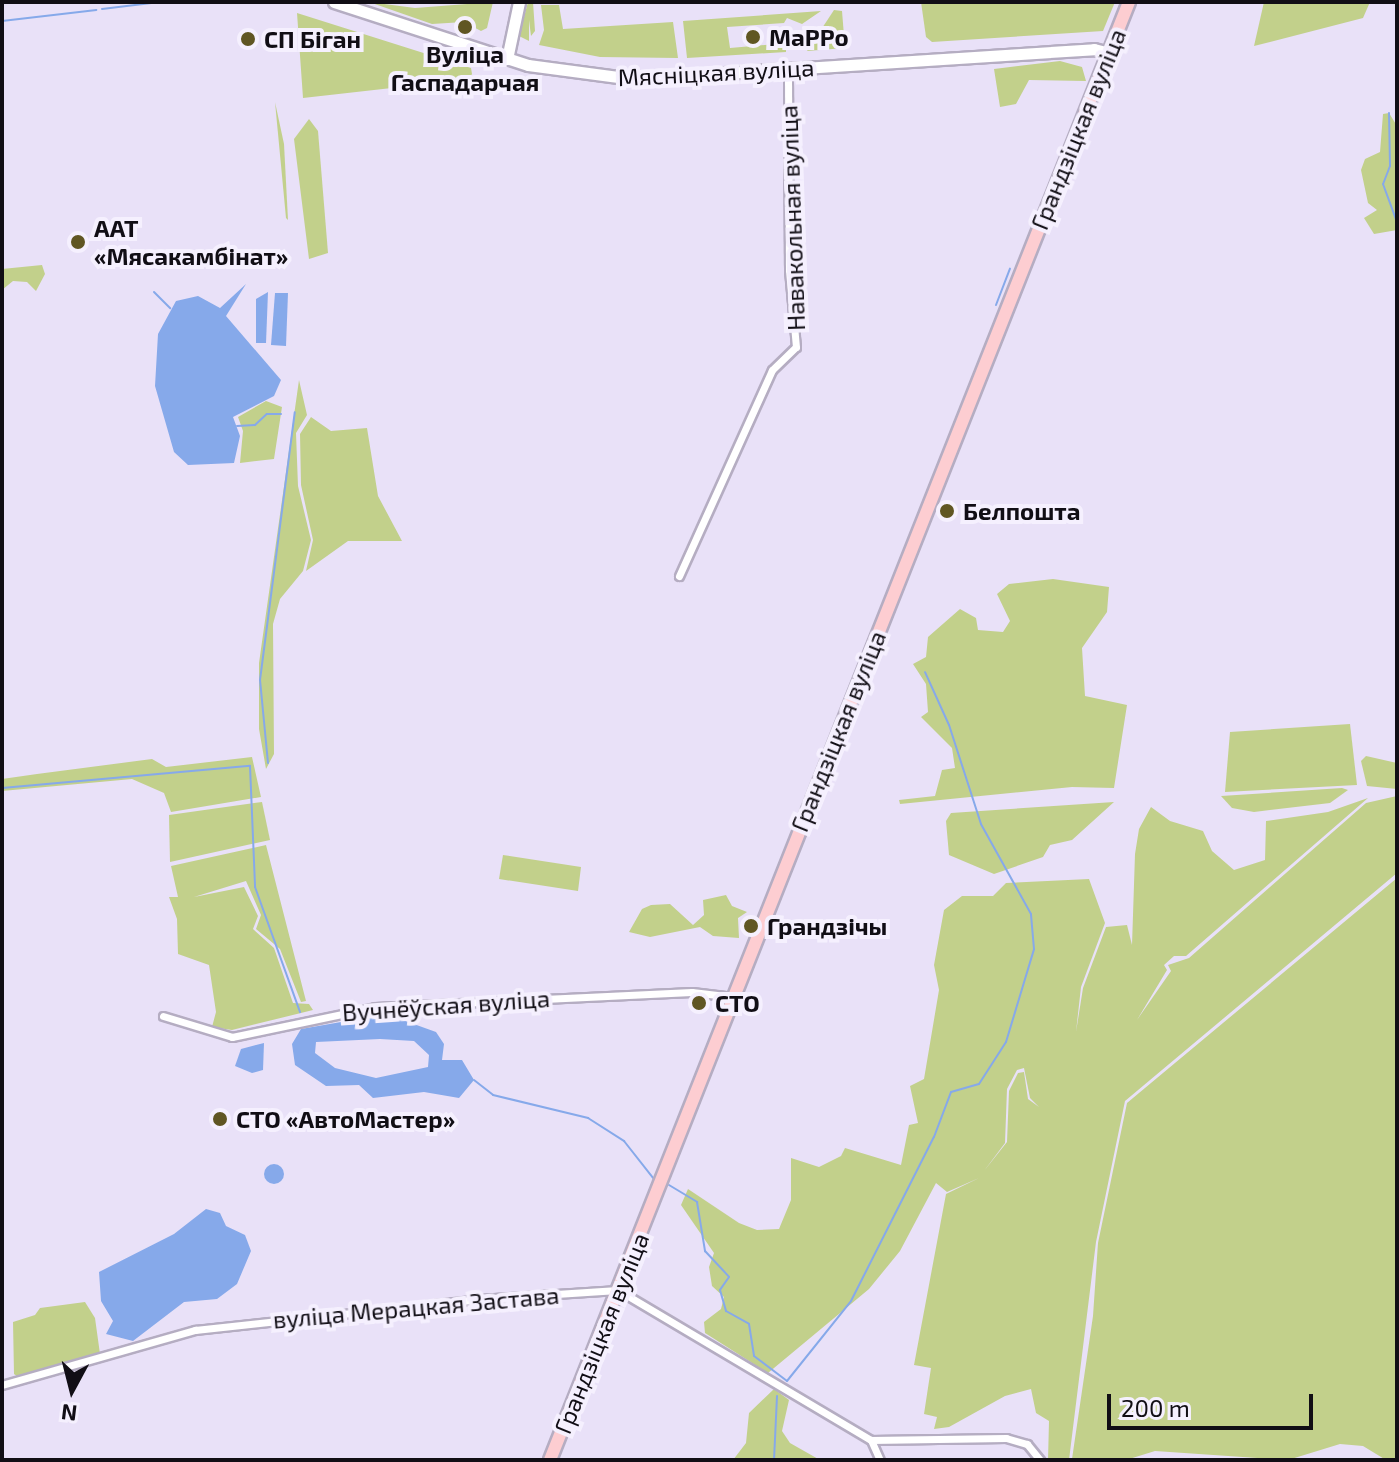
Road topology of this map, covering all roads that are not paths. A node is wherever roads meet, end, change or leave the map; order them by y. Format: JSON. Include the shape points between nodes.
{"nodes":[{"id":1,"x":334,"y":2,"type":"edge"},
{"id":2,"x":519,"y":2,"type":"edge"},
{"id":3,"x":1129,"y":2,"type":"edge"},
{"id":4,"x":1109,"y":53,"type":"junction"},
{"id":5,"x":507,"y":59,"type":"junction"},
{"id":6,"x":788,"y":70,"type":"junction"},
{"id":7,"x":679,"y":576,"type":"dead end"},
{"id":8,"x":734,"y":997,"type":"junction"},
{"id":9,"x":163,"y":1016,"type":"dead end"},
{"id":10,"x":618,"y":1290,"type":"junction"},
{"id":11,"x":2,"y":1385,"type":"edge"},
{"id":12,"x":871,"y":1440,"type":"junction"},
{"id":13,"x":550,"y":1460,"type":"edge"},
{"id":14,"x":880,"y":1460,"type":"edge"},
{"id":15,"x":1040,"y":1460,"type":"edge"}],
"edges":[{"from":1,"to":5,"type":"main road","name":"Мясніцкая вуліца"},
{"from":2,"to":5,"type":"main road"},
{"from":3,"to":4,"type":"main road","name":"Грандзіцкая вуліца"},
{"from":4,"to":6,"type":"main road","name":"Мясніцкая вуліца","via":[[1094,49]]},
{"from":4,"to":8,"type":"main road","name":"Грандзіцкая вуліца"},
{"from":5,"to":6,"type":"main road","name":"Мясніцкая вуліца","via":[[560,72],[633,79]]},
{"from":6,"to":7,"type":"street","name":"Навакольная вуліца","via":[[789,270],[796,347],[772,370]]},
{"from":8,"to":9,"type":"street","name":"Вучнёўская вуліца","via":[[692,992],[375,1007],[232,1037]]},
{"from":8,"to":10,"type":"main road","name":"Грандзіцкая вуліца"},
{"from":10,"to":11,"type":"street","name":"вуліца Мерацкая Застава","via":[[210,1327]]},
{"from":10,"to":12,"type":"street"},
{"from":10,"to":13,"type":"main road","name":"Грандзіцкая вуліца"},
{"from":12,"to":14,"type":"street"},
{"from":12,"to":15,"type":"street","via":[[1006,1438],[1027,1444]]}]}
